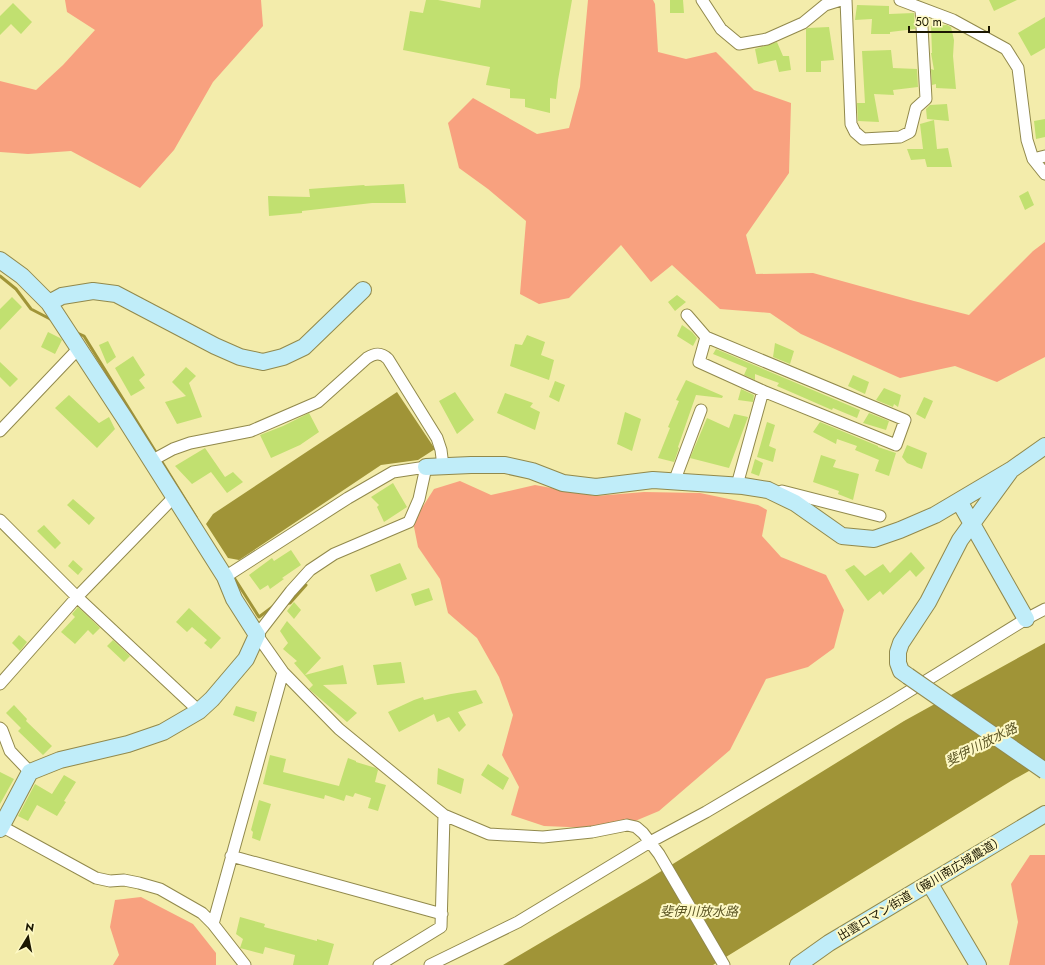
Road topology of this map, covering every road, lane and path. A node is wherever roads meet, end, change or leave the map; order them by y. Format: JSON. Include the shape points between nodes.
{"nodes":[{"id":1,"x":702,"y":0,"type":"edge"},
{"id":2,"x":841,"y":0,"type":"edge"},
{"id":3,"x":846,"y":0,"type":"edge"},
{"id":4,"x":900,"y":0,"type":"edge"},
{"id":5,"x":921,"y":9,"type":"junction"},
{"id":6,"x":1045,"y":156,"type":"edge"},
{"id":7,"x":1033,"y":159,"type":"junction"},
{"id":8,"x":1045,"y":174,"type":"edge"},
{"id":9,"x":0,"y":260,"type":"edge"},
{"id":10,"x":363,"y":290,"type":"dead end"},
{"id":11,"x":49,"y":303,"type":"junction"},
{"id":12,"x":687,"y":315,"type":"dead end"},
{"id":13,"x":706,"y":337,"type":"junction"},
{"id":14,"x":78,"y":348,"type":"junction"},
{"id":15,"x":763,"y":391,"type":"junction"},
{"id":16,"x":701,"y":410,"type":"dead end"},
{"id":17,"x":0,"y":431,"type":"edge"},
{"id":18,"x":1045,"y":446,"type":"edge"},
{"id":19,"x":151,"y":461,"type":"junction"},
{"id":20,"x":443,"y":466,"type":"junction"},
{"id":21,"x":426,"y":467,"type":"junction"},
{"id":22,"x":1011,"y":470,"type":"junction"},
{"id":23,"x":674,"y":482,"type":"junction"},
{"id":24,"x":737,"y":485,"type":"junction"},
{"id":25,"x":768,"y":490,"type":"junction"},
{"id":26,"x":174,"y":497,"type":"junction"},
{"id":27,"x":958,"y":501,"type":"junction"},
{"id":28,"x":880,"y":516,"type":"dead end"},
{"id":29,"x":0,"y":520,"type":"edge"},
{"id":30,"x":972,"y":523,"type":"junction"},
{"id":31,"x":225,"y":577,"type":"junction"},
{"id":32,"x":77,"y":597,"type":"junction"},
{"id":33,"x":1045,"y":609,"type":"edge"},
{"id":34,"x":1026,"y":619,"type":"junction"},
{"id":35,"x":257,"y":635,"type":"junction"},
{"id":36,"x":283,"y":672,"type":"junction"},
{"id":37,"x":0,"y":684,"type":"edge"},
{"id":38,"x":199,"y":711,"type":"junction"},
{"id":39,"x":0,"y":728,"type":"edge"},
{"id":40,"x":1045,"y":771,"type":"edge"},
{"id":41,"x":30,"y":772,"type":"junction"},
{"id":42,"x":1045,"y":814,"type":"edge"},
{"id":43,"x":444,"y":815,"type":"junction"},
{"id":44,"x":1,"y":828,"type":"edge"},
{"id":45,"x":650,"y":842,"type":"junction"},
{"id":46,"x":231,"y":856,"type":"junction"},
{"id":47,"x":930,"y":884,"type":"junction"},
{"id":48,"x":442,"y":914,"type":"junction"},
{"id":49,"x":213,"y":924,"type":"junction"},
{"id":50,"x":227,"y":943,"type":"junction"},
{"id":51,"x":232,"y":965,"type":"edge"},
{"id":52,"x":245,"y":965,"type":"edge"},
{"id":53,"x":379,"y":965,"type":"edge"},
{"id":54,"x":430,"y":965,"type":"edge"},
{"id":55,"x":724,"y":965,"type":"edge"},
{"id":56,"x":798,"y":965,"type":"edge"},
{"id":57,"x":978,"y":965,"type":"edge"}],
"edges":[{"from":1,"to":2,"type":"street","via":[[721,29],[739,44],[767,39],[803,23],[825,5]]},
{"from":3,"to":5,"type":"street","via":[[851,124],[863,139],[900,137],[910,132],[916,108],[926,99]]},
{"from":4,"to":5,"type":"street"},
{"from":5,"to":7,"type":"street","via":[[952,20],[1006,49],[1018,68],[1027,140]]},
{"from":6,"to":7,"type":"street"},
{"from":7,"to":8,"type":"street"},
{"from":9,"to":11,"type":"street","via":[[22,276]]},
{"from":10,"to":11,"type":"street","via":[[304,347],[283,357],[263,362],[240,357],[215,346],[116,294],[93,291],[62,296]]},
{"from":11,"to":14,"type":"street"},
{"from":12,"to":13,"type":"street"},
{"from":13,"to":15,"type":"street","via":[[699,362]]},
{"from":13,"to":15,"type":"street","via":[[905,420],[896,445]]},
{"from":14,"to":17,"type":"street"},
{"from":14,"to":19,"type":"street"},
{"from":15,"to":24,"type":"street"},
{"from":16,"to":23,"type":"street"},
{"from":18,"to":22,"type":"street"},
{"from":19,"to":20,"type":"street","via":[[190,443],[251,431],[318,402],[368,358],[379,354],[388,359],[437,438]]},
{"from":19,"to":26,"type":"street"},
{"from":20,"to":21,"type":"street"},
{"from":20,"to":23,"type":"street","via":[[505,465],[532,471],[563,483],[596,487],[653,480]]},
{"from":21,"to":31,"type":"street","via":[[393,472]]},
{"from":21,"to":35,"type":"street","via":[[419,499],[409,522],[334,554],[310,570]]},
{"from":22,"to":27,"type":"street"},
{"from":22,"to":30,"type":"street"},
{"from":23,"to":24,"type":"street"},
{"from":24,"to":25,"type":"street"},
{"from":25,"to":27,"type":"street","via":[[795,502],[842,536],[874,538],[900,530]]},
{"from":25,"to":28,"type":"street","via":[[783,491]]},
{"from":26,"to":31,"type":"street"},
{"from":26,"to":32,"type":"street"},
{"from":27,"to":30,"type":"street"},
{"from":29,"to":32,"type":"street"},
{"from":30,"to":34,"type":"street"},
{"from":30,"to":40,"type":"street","bridge":true,"via":[[960,540],[928,602],[901,643],[898,663],[901,671]]},
{"from":31,"to":35,"type":"street","via":[[234,599]]},
{"from":32,"to":37,"type":"street"},
{"from":32,"to":38,"type":"street"},
{"from":33,"to":34,"type":"street"},
{"from":34,"to":45,"type":"street","via":[[884,707]]},
{"from":35,"to":36,"type":"street"},
{"from":35,"to":38,"type":"street","via":[[246,659]]},
{"from":36,"to":43,"type":"street","via":[[339,729]]},
{"from":36,"to":46,"type":"street"},
{"from":38,"to":41,"type":"street","via":[[163,732],[128,744],[60,760]]},
{"from":39,"to":41,"type":"street","via":[[10,751]]},
{"from":41,"to":44,"type":"street"},
{"from":42,"to":47,"type":"street","name":"出雲ロマン街道（簸川南広域農道）"},
{"from":43,"to":45,"type":"street","via":[[496,835],[543,837],[627,825],[636,827]]},
{"from":43,"to":48,"type":"street"},
{"from":44,"to":49,"type":"street","via":[[96,878],[124,880],[160,889],[202,913]]},
{"from":45,"to":54,"type":"street","via":[[518,922]]},
{"from":45,"to":55,"type":"street","via":[[660,854]]},
{"from":46,"to":48,"type":"street"},
{"from":46,"to":49,"type":"street"},
{"from":47,"to":56,"type":"street","name":"出雲ロマン街道（簸川南広域農道）","via":[[829,943]]},
{"from":47,"to":57,"type":"street"},
{"from":48,"to":53,"type":"street","via":[[441,927]]},
{"from":49,"to":50,"type":"street"},
{"from":50,"to":51,"type":"street","via":[[234,957]]},
{"from":50,"to":52,"type":"street"}]}
